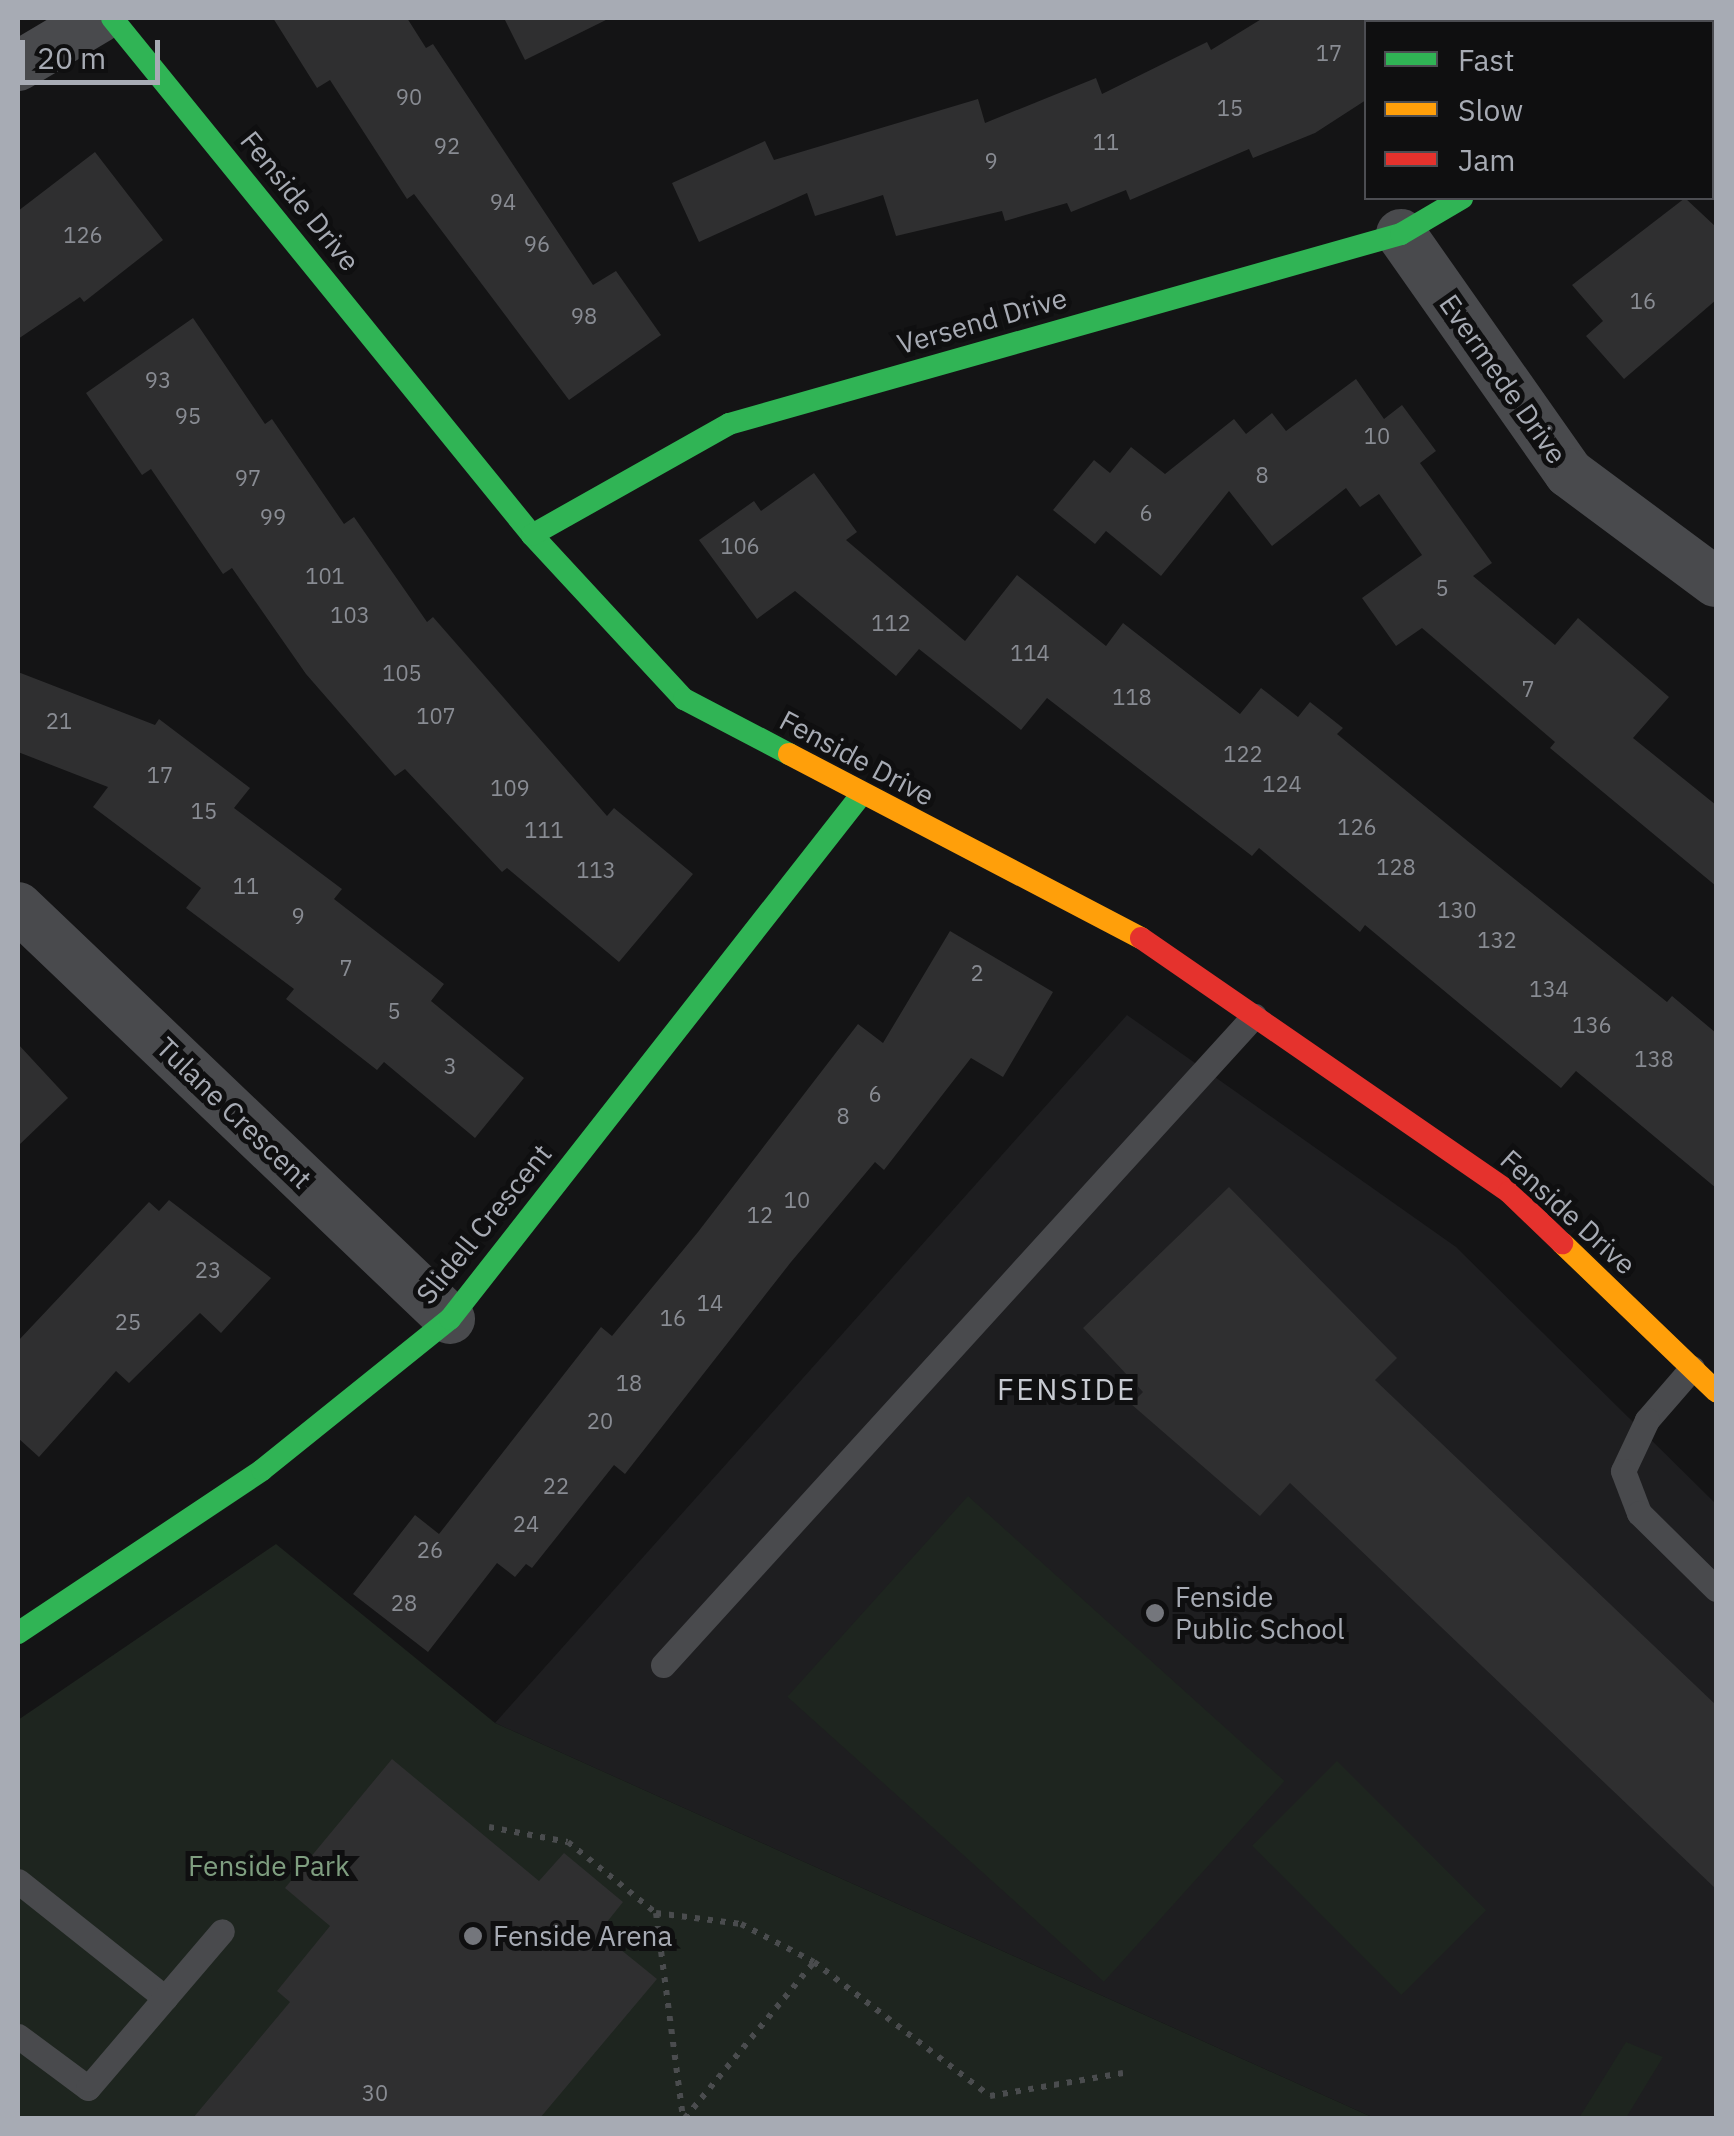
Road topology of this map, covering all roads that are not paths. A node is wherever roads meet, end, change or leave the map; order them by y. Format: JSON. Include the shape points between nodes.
{"nodes":[{"id":1,"x":98,"y":18,"type":"edge"},
{"id":2,"x":112,"y":18,"type":"edge"},
{"id":3,"x":18,"y":66,"type":"edge"},
{"id":4,"x":1459,"y":200,"type":"edge"},
{"id":5,"x":1401,"y":234,"type":"junction"},
{"id":6,"x":532,"y":535,"type":"junction"},
{"id":7,"x":1716,"y":582,"type":"edge"},
{"id":8,"x":861,"y":796,"type":"junction"},
{"id":9,"x":18,"y":907,"type":"edge"},
{"id":10,"x":1254,"y":1016,"type":"junction"},
{"id":11,"x":450,"y":1320,"type":"junction"},
{"id":12,"x":1692,"y":1368,"type":"junction"},
{"id":13,"x":1716,"y":1392,"type":"edge"},
{"id":14,"x":1716,"y":1589,"type":"edge"},
{"id":15,"x":18,"y":1633,"type":"edge"},
{"id":16,"x":663,"y":1666,"type":"dead end"},
{"id":17,"x":18,"y":1880,"type":"edge"},
{"id":18,"x":222,"y":1931,"type":"dead end"},
{"id":19,"x":165,"y":1998,"type":"junction"},
{"id":20,"x":18,"y":2036,"type":"edge"}],
"edges":[{"from":1,"to":3,"type":"street"},
{"from":2,"to":6,"type":"street","name":"Fenside Drive"},
{"from":4,"to":5,"type":"street","name":"Versend Drive"},
{"from":5,"to":6,"type":"street","name":"Versend Drive","via":[[729,424]]},
{"from":5,"to":7,"type":"street","name":"Evermede Drive","via":[[1569,473]]},
{"from":6,"to":8,"type":"street","name":"Fenside Drive","via":[[684,700]]},
{"from":8,"to":10,"type":"street","name":"Fenside Drive","via":[[1134,933]]},
{"from":8,"to":11,"type":"street","name":"Slidell Crescent"},
{"from":9,"to":11,"type":"street","name":"Tulane Crescent"},
{"from":10,"to":12,"type":"street","name":"Fenside Drive","via":[[1509,1192]]},
{"from":10,"to":16,"type":"lane"},
{"from":11,"to":15,"type":"street","name":"Slidell Crescent","via":[[262,1470]]},
{"from":12,"to":13,"type":"street","name":"Fenside Drive"},
{"from":12,"to":14,"type":"lane","via":[[1647,1420],[1623,1471],[1639,1513]]},
{"from":17,"to":19,"type":"lane"},
{"from":18,"to":19,"type":"lane"},
{"from":19,"to":20,"type":"lane","via":[[88,2088]]}]}
